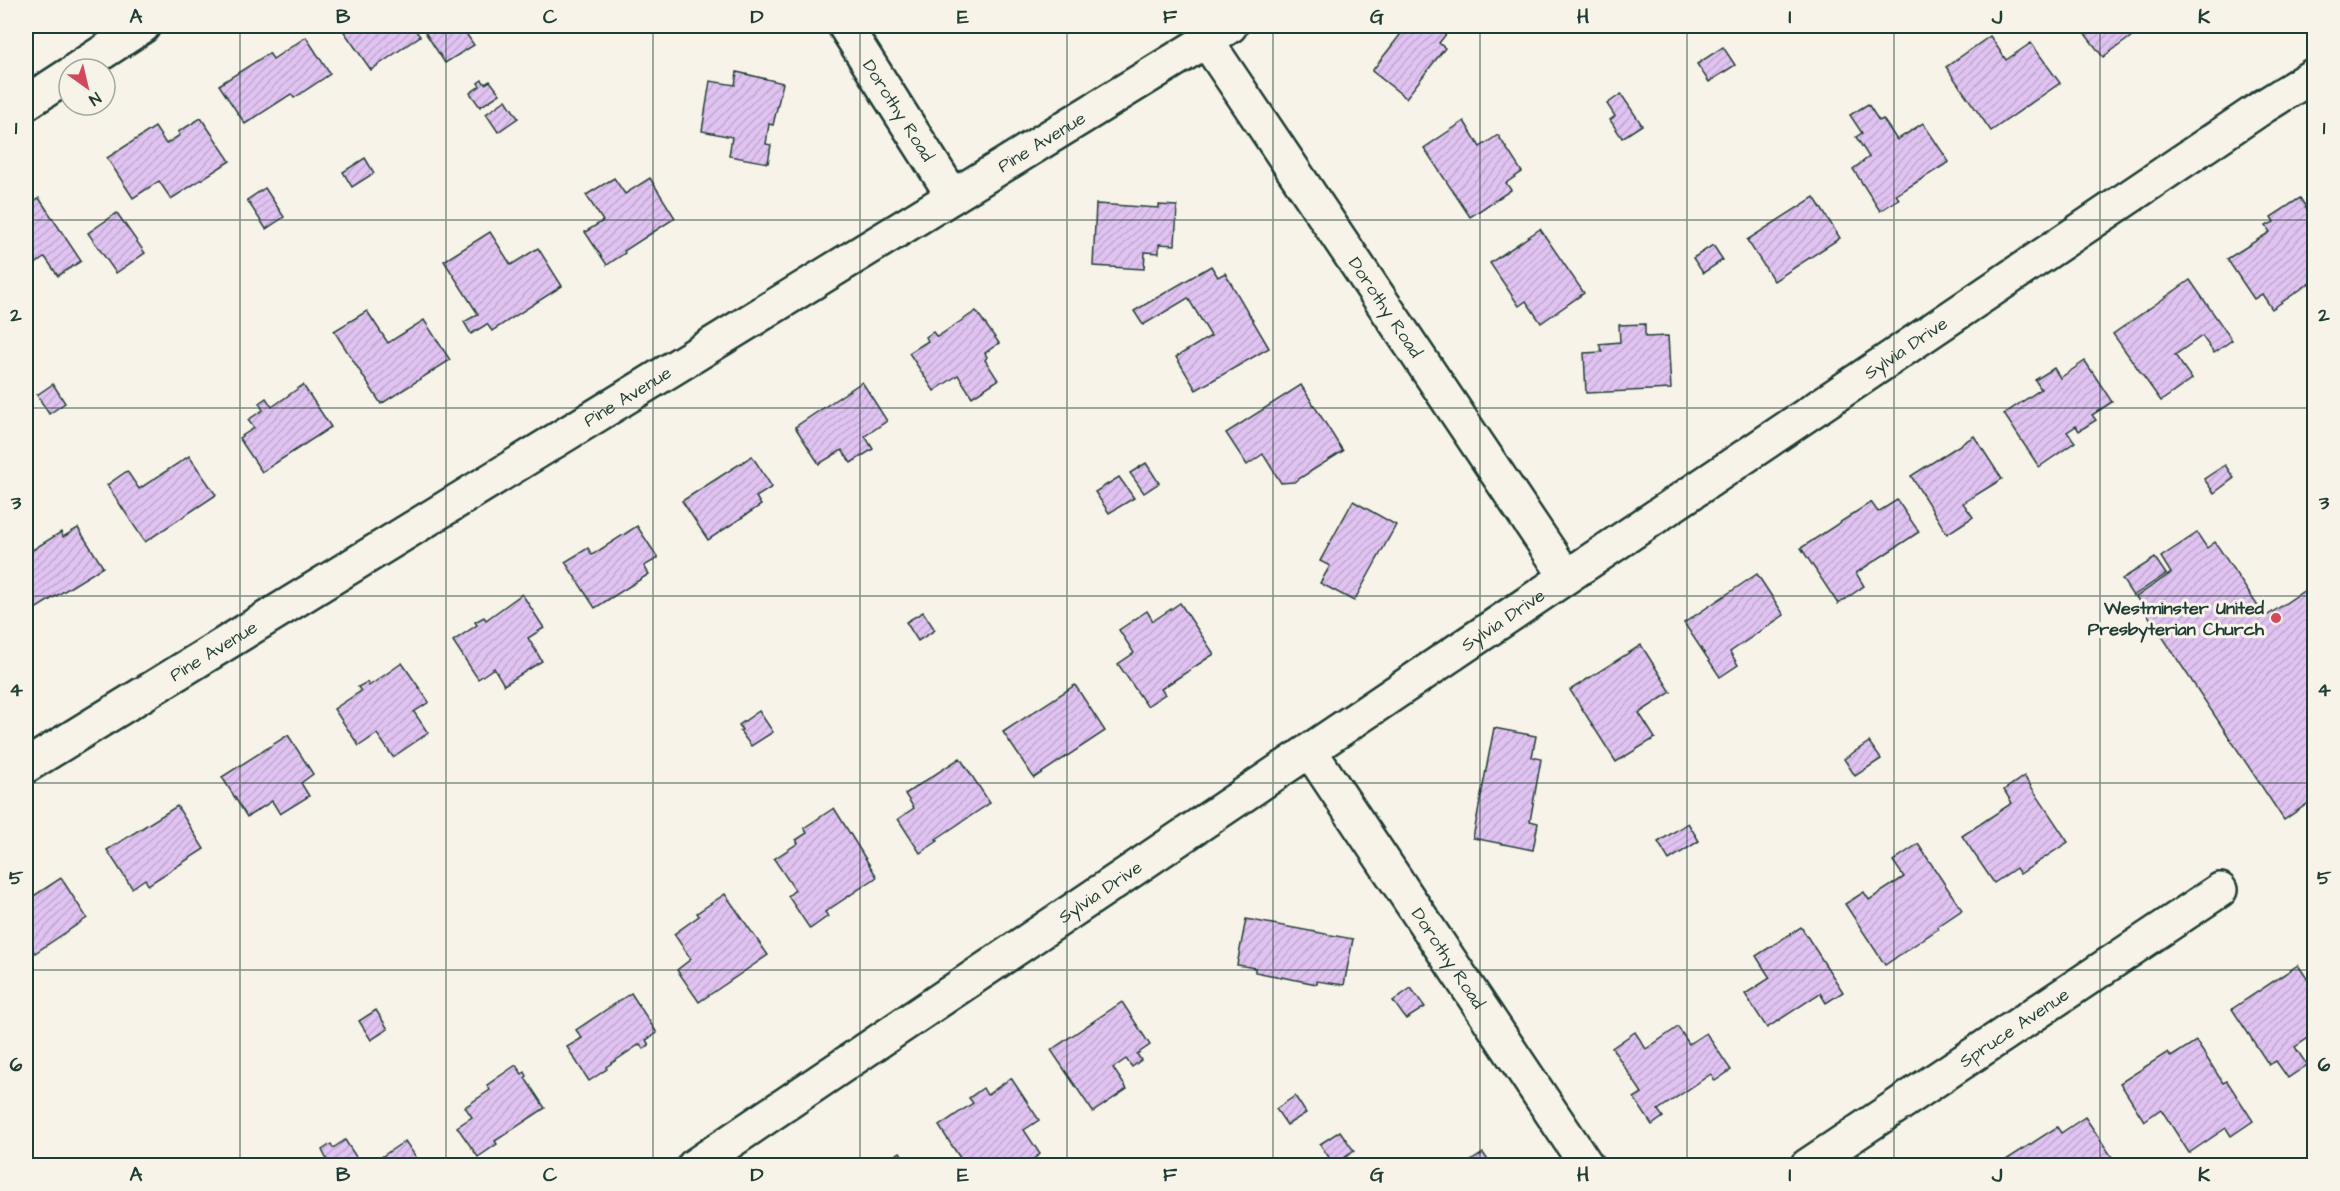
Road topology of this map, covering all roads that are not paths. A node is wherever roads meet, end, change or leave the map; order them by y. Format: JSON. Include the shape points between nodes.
{"nodes":[{"id":1,"x":143,"y":26,"type":"edge"},
{"id":2,"x":845,"y":26,"type":"edge"},
{"id":3,"x":1218,"y":33,"type":"edge"},
{"id":4,"x":95,"y":57,"type":"edge"},
{"id":5,"x":2314,"y":75,"type":"edge"},
{"id":6,"x":57,"y":83,"type":"edge"},
{"id":7,"x":26,"y":103,"type":"edge"},
{"id":8,"x":953,"y":196,"type":"junction"},
{"id":9,"x":1566,"y":576,"type":"junction"},
{"id":10,"x":1310,"y":751,"type":"junction"},
{"id":11,"x":26,"y":765,"type":"edge"},
{"id":12,"x":2220,"y":890,"type":"dead end"},
{"id":13,"x":694,"y":1166,"type":"edge"},
{"id":14,"x":1587,"y":1166,"type":"edge"},
{"id":15,"x":1807,"y":1166,"type":"edge"}],
"edges":[{"from":1,"to":4,"type":"street"},
{"from":2,"to":8,"type":"street","name":"Dorothy Road"},
{"from":3,"to":8,"type":"street","name":"Pine Avenue"},
{"from":3,"to":9,"type":"street","name":"Dorothy Road"},
{"from":5,"to":9,"type":"street","name":"Sylvia Drive"},
{"from":6,"to":7,"type":"street"},
{"from":8,"to":11,"type":"street","name":"Pine Avenue"},
{"from":9,"to":10,"type":"street","name":"Sylvia Drive"},
{"from":10,"to":13,"type":"street","name":"Sylvia Drive"},
{"from":10,"to":14,"type":"street","name":"Dorothy Road"},
{"from":12,"to":15,"type":"street","name":"Spruce Avenue"}]}
